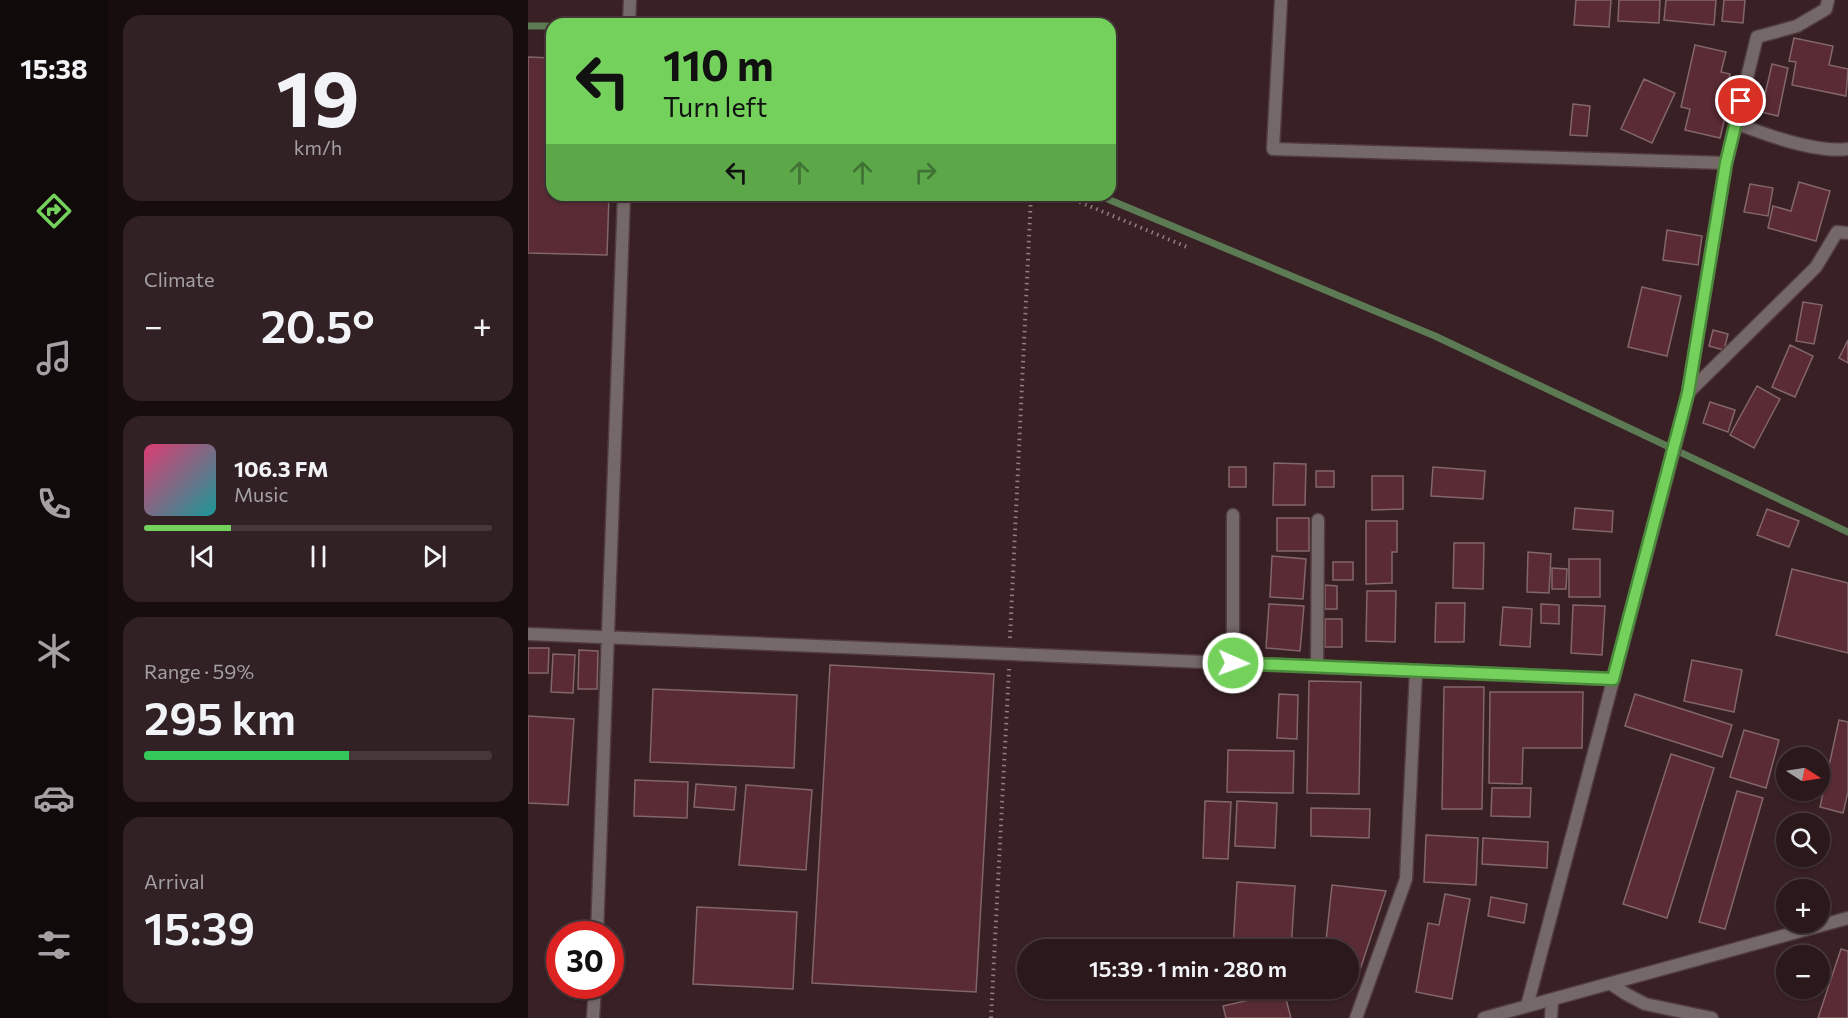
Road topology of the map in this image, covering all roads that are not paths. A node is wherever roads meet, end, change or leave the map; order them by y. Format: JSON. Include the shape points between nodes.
{"nodes":[{"id":1,"x":630,"y":0,"type":"edge"},
{"id":2,"x":1281,"y":0,"type":"edge"},
{"id":3,"x":1828,"y":0,"type":"edge"},
{"id":4,"x":629,"y":18,"type":"edge"},
{"id":5,"x":1736,"y":123,"type":"junction"},
{"id":6,"x":1848,"y":149,"type":"edge"},
{"id":7,"x":1726,"y":163,"type":"junction"},
{"id":8,"x":624,"y":201,"type":"edge"},
{"id":9,"x":1848,"y":233,"type":"edge"},
{"id":10,"x":1688,"y":393,"type":"junction"},
{"id":11,"x":1233,"y":515,"type":"dead end"},
{"id":12,"x":1318,"y":520,"type":"dead end"},
{"id":13,"x":528,"y":634,"type":"edge"},
{"id":14,"x":609,"y":636,"type":"junction"},
{"id":15,"x":1233,"y":663,"type":"junction"},
{"id":16,"x":1317,"y":666,"type":"junction"},
{"id":17,"x":1416,"y":670,"type":"junction"},
{"id":18,"x":1613,"y":679,"type":"junction"},
{"id":19,"x":1848,"y":918,"type":"edge"},
{"id":20,"x":598,"y":921,"type":"edge"},
{"id":21,"x":1611,"y":984,"type":"junction"},
{"id":22,"x":594,"y":999,"type":"edge"},
{"id":23,"x":1552,"y":1000,"type":"junction"},
{"id":24,"x":1527,"y":1006,"type":"junction"},
{"id":25,"x":593,"y":1018,"type":"edge"},
{"id":26,"x":1356,"y":1018,"type":"edge"},
{"id":27,"x":1484,"y":1018,"type":"edge"},
{"id":28,"x":1551,"y":1018,"type":"edge"},
{"id":29,"x":1712,"y":1018,"type":"edge"}],
"edges":[{"from":1,"to":4,"type":"street"},
{"from":2,"to":7,"type":"street","via":[[1273,149]]},
{"from":3,"to":5,"type":"street","via":[[1826,9],[1797,26],[1756,37]]},
{"from":5,"to":6,"type":"street","via":[[1810,146]]},
{"from":5,"to":7,"type":"street"},
{"from":7,"to":10,"type":"street"},
{"from":8,"to":14,"type":"street"},
{"from":9,"to":10,"type":"street","via":[[1837,232],[1816,267]]},
{"from":10,"to":18,"type":"street"},
{"from":11,"to":15,"type":"street"},
{"from":12,"to":16,"type":"street"},
{"from":13,"to":14,"type":"street"},
{"from":14,"to":15,"type":"street"},
{"from":14,"to":20,"type":"street"},
{"from":15,"to":16,"type":"street"},
{"from":16,"to":17,"type":"street"},
{"from":17,"to":18,"type":"street"},
{"from":17,"to":26,"type":"street","via":[[1406,879]]},
{"from":18,"to":24,"type":"street"},
{"from":19,"to":21,"type":"street"},
{"from":21,"to":23,"type":"street"},
{"from":21,"to":29,"type":"street","via":[[1644,1004]]},
{"from":22,"to":25,"type":"street"},
{"from":23,"to":24,"type":"street"},
{"from":23,"to":28,"type":"street"},
{"from":24,"to":27,"type":"street"}]}
